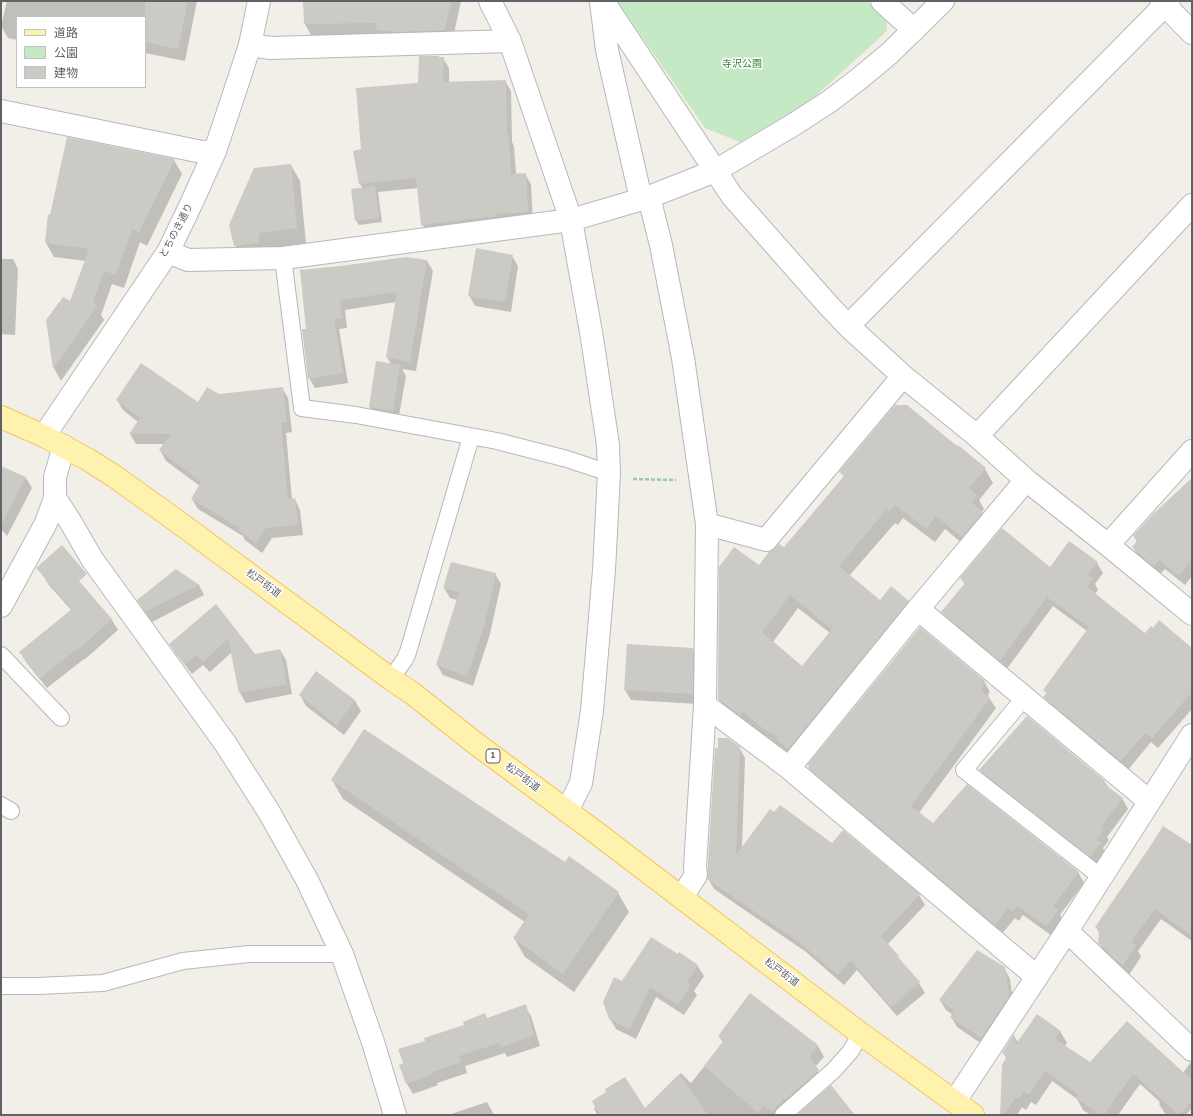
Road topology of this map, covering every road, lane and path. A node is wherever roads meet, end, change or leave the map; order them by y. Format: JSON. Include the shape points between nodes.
{"nodes":[{"id":1,"x":259,"y":1,"type":"edge"},
{"id":2,"x":490,"y":1,"type":"edge"},
{"id":3,"x":602,"y":1,"type":"edge"},
{"id":4,"x":882,"y":1,"type":"edge"},
{"id":5,"x":943,"y":1,"type":"edge"},
{"id":6,"x":1165,"y":2,"type":"edge"},
{"id":7,"x":914,"y":30,"type":"junction"},
{"id":8,"x":1192,"y":33,"type":"edge"},
{"id":9,"x":510,"y":41,"type":"junction"},
{"id":10,"x":250,"y":45,"type":"junction"},
{"id":11,"x":1,"y":111,"type":"edge"},
{"id":12,"x":215,"y":150,"type":"junction"},
{"id":13,"x":715,"y":171,"type":"junction"},
{"id":14,"x":645,"y":198,"type":"junction"},
{"id":15,"x":1192,"y":205,"type":"edge"},
{"id":16,"x":571,"y":220,"type":"junction"},
{"id":17,"x":168,"y":252,"type":"junction"},
{"id":18,"x":283,"y":258,"type":"junction"},
{"id":19,"x":848,"y":326,"type":"junction"},
{"id":20,"x":903,"y":376,"type":"junction"},
{"id":21,"x":1,"y":417,"type":"edge"},
{"id":22,"x":44,"y":436,"type":"junction"},
{"id":23,"x":977,"y":436,"type":"junction"},
{"id":24,"x":471,"y":437,"type":"junction"},
{"id":25,"x":64,"y":446,"type":"junction"},
{"id":26,"x":1192,"y":451,"type":"edge"},
{"id":27,"x":609,"y":476,"type":"junction"},
{"id":28,"x":701,"y":480,"type":"junction"},
{"id":29,"x":1026,"y":480,"type":"junction"},
{"id":30,"x":55,"y":498,"type":"junction"},
{"id":31,"x":707,"y":524,"type":"junction"},
{"id":32,"x":1108,"y":545,"type":"junction"},
{"id":33,"x":1,"y":606,"type":"edge"},
{"id":34,"x":918,"y":609,"type":"junction"},
{"id":35,"x":1192,"y":614,"type":"edge"},
{"id":36,"x":1,"y":655,"type":"edge"},
{"id":37,"x":391,"y":679,"type":"junction"},
{"id":38,"x":1025,"y":697,"type":"junction"},
{"id":39,"x":705,"y":705,"type":"junction"},
{"id":40,"x":61,"y":718,"type":"dead end"},
{"id":41,"x":1192,"y":735,"type":"edge"},
{"id":42,"x":789,"y":768,"type":"junction"},
{"id":43,"x":1149,"y":801,"type":"junction"},
{"id":44,"x":567,"y":811,"type":"junction"},
{"id":45,"x":1101,"y":877,"type":"junction"},
{"id":46,"x":682,"y":897,"type":"junction"},
{"id":47,"x":1067,"y":931,"type":"junction"},
{"id":48,"x":342,"y":954,"type":"junction"},
{"id":49,"x":1037,"y":977,"type":"junction"},
{"id":50,"x":1,"y":986,"type":"edge"},
{"id":51,"x":861,"y":1034,"type":"junction"},
{"id":52,"x":1190,"y":1043,"type":"edge"},
{"id":53,"x":955,"y":1101,"type":"junction"},
{"id":54,"x":395,"y":1115,"type":"edge"},
{"id":55,"x":783,"y":1115,"type":"edge"},
{"id":56,"x":973,"y":1115,"type":"edge"}],
"edges":[{"from":1,"to":10,"type":"street","name":"とちのき通り"},
{"from":2,"to":9,"type":"street"},
{"from":3,"to":13,"type":"street"},
{"from":3,"to":14,"type":"street","via":[[607,50]]},
{"from":4,"to":7,"type":"street"},
{"from":5,"to":7,"type":"street"},
{"from":6,"to":8,"type":"street"},
{"from":6,"to":19,"type":"street"},
{"from":7,"to":13,"type":"street","via":[[830,101]]},
{"from":9,"to":10,"type":"street","via":[[271,48]]},
{"from":9,"to":16,"type":"street"},
{"from":10,"to":12,"type":"street","name":"とちのき通り"},
{"from":11,"to":12,"type":"street","via":[[202,152]]},
{"from":12,"to":17,"type":"street","name":"とちのき通り"},
{"from":13,"to":14,"type":"street"},
{"from":13,"to":19,"type":"street","via":[[732,196]]},
{"from":14,"to":16,"type":"street"},
{"from":14,"to":28,"type":"street","via":[[661,245],[683,358]]},
{"from":15,"to":23,"type":"street"},
{"from":16,"to":18,"type":"street"},
{"from":16,"to":27,"type":"street","via":[[608,445]]},
{"from":17,"to":18,"type":"street","via":[[188,260]]},
{"from":17,"to":22,"type":"street","name":"とちのき通り"},
{"from":18,"to":24,"type":"lane","via":[[302,408],[356,415]]},
{"from":19,"to":20,"type":"street"},
{"from":20,"to":23,"type":"street"},
{"from":20,"to":31,"type":"street","via":[[766,540]]},
{"from":21,"to":22,"type":"main road","name":"松戸街道","number":"1"},
{"from":22,"to":25,"type":"main road","name":"松戸街道","number":"1"},
{"from":23,"to":29,"type":"street"},
{"from":24,"to":27,"type":"lane","via":[[567,459]]},
{"from":24,"to":37,"type":"lane","via":[[408,652]]},
{"from":25,"to":30,"type":"street","via":[[55,477]]},
{"from":25,"to":37,"type":"main road","name":"松戸街道","number":"1","via":[[114,476]]},
{"from":26,"to":32,"type":"street"},
{"from":27,"to":28,"type":"path"},
{"from":27,"to":44,"type":"street","via":[[592,711],[581,783]]},
{"from":28,"to":31,"type":"street"},
{"from":29,"to":32,"type":"street"},
{"from":29,"to":34,"type":"street"},
{"from":30,"to":33,"type":"street","via":[[46,523]]},
{"from":30,"to":48,"type":"street","via":[[92,558],[225,743],[257,793],[307,880]]},
{"from":31,"to":39,"type":"street"},
{"from":32,"to":35,"type":"street"},
{"from":34,"to":38,"type":"street"},
{"from":34,"to":42,"type":"street"},
{"from":36,"to":40,"type":"lane"},
{"from":37,"to":44,"type":"main road","name":"松戸街道","number":"1"},
{"from":38,"to":43,"type":"street"},
{"from":38,"to":45,"type":"lane","via":[[964,770]]},
{"from":39,"to":42,"type":"street"},
{"from":39,"to":46,"type":"street","via":[[696,875]]},
{"from":41,"to":43,"type":"street"},
{"from":42,"to":49,"type":"street"},
{"from":43,"to":45,"type":"street"},
{"from":44,"to":46,"type":"main road","name":"松戸街道","number":"1"},
{"from":45,"to":47,"type":"street"},
{"from":46,"to":51,"type":"main road","name":"松戸街道","number":"1"},
{"from":47,"to":49,"type":"street"},
{"from":47,"to":52,"type":"street"},
{"from":48,"to":50,"type":"lane","via":[[249,954],[183,961],[103,983]]},
{"from":48,"to":54,"type":"street"},
{"from":49,"to":53,"type":"street"},
{"from":51,"to":53,"type":"main road","name":"松戸街道","number":"1"},
{"from":51,"to":55,"type":"lane","via":[[833,1072]]},
{"from":53,"to":56,"type":"main road","name":"松戸街道","number":"1"}]}
